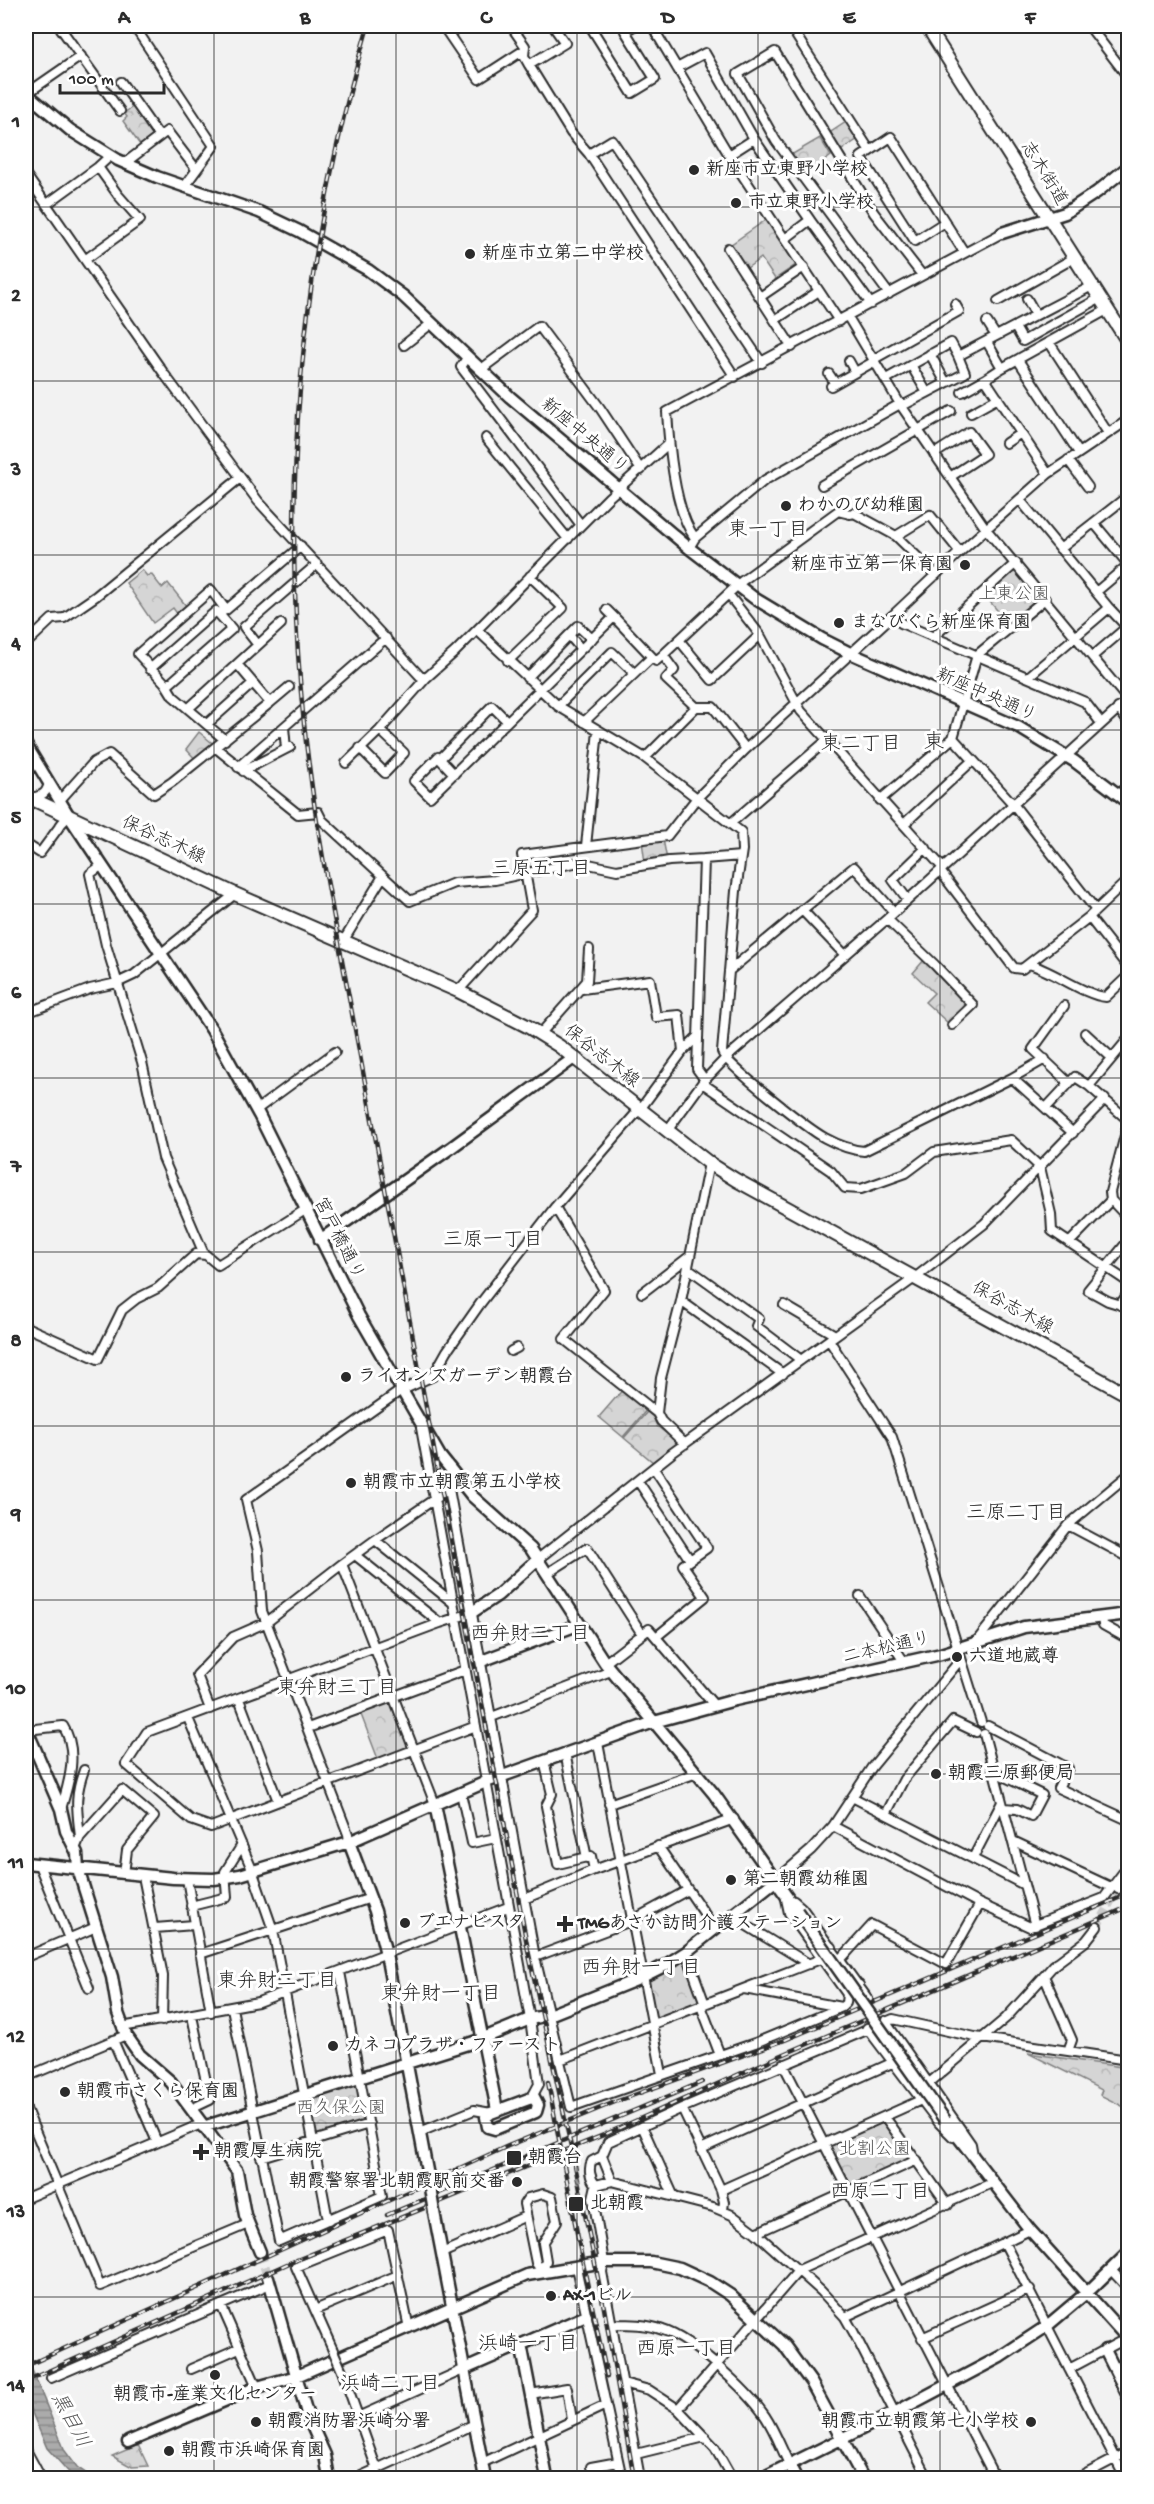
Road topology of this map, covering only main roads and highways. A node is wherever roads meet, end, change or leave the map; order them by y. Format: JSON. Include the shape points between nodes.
{"nodes":[{"id":1,"x":927,"y":26,"type":"edge"},
{"id":2,"x":1128,"y":342,"type":"edge"},
{"id":3,"x":27,"y":801,"type":"edge"},
{"id":4,"x":1126,"y":1390,"type":"edge"}],
"edges":[{"from":1,"to":2,"type":"main road","name":"志木街道"},
{"from":3,"to":4,"type":"main road","name":"保谷志木線","via":[[69,816],[235,894],[458,991],[541,1033],[709,1163],[776,1203]]}]}
